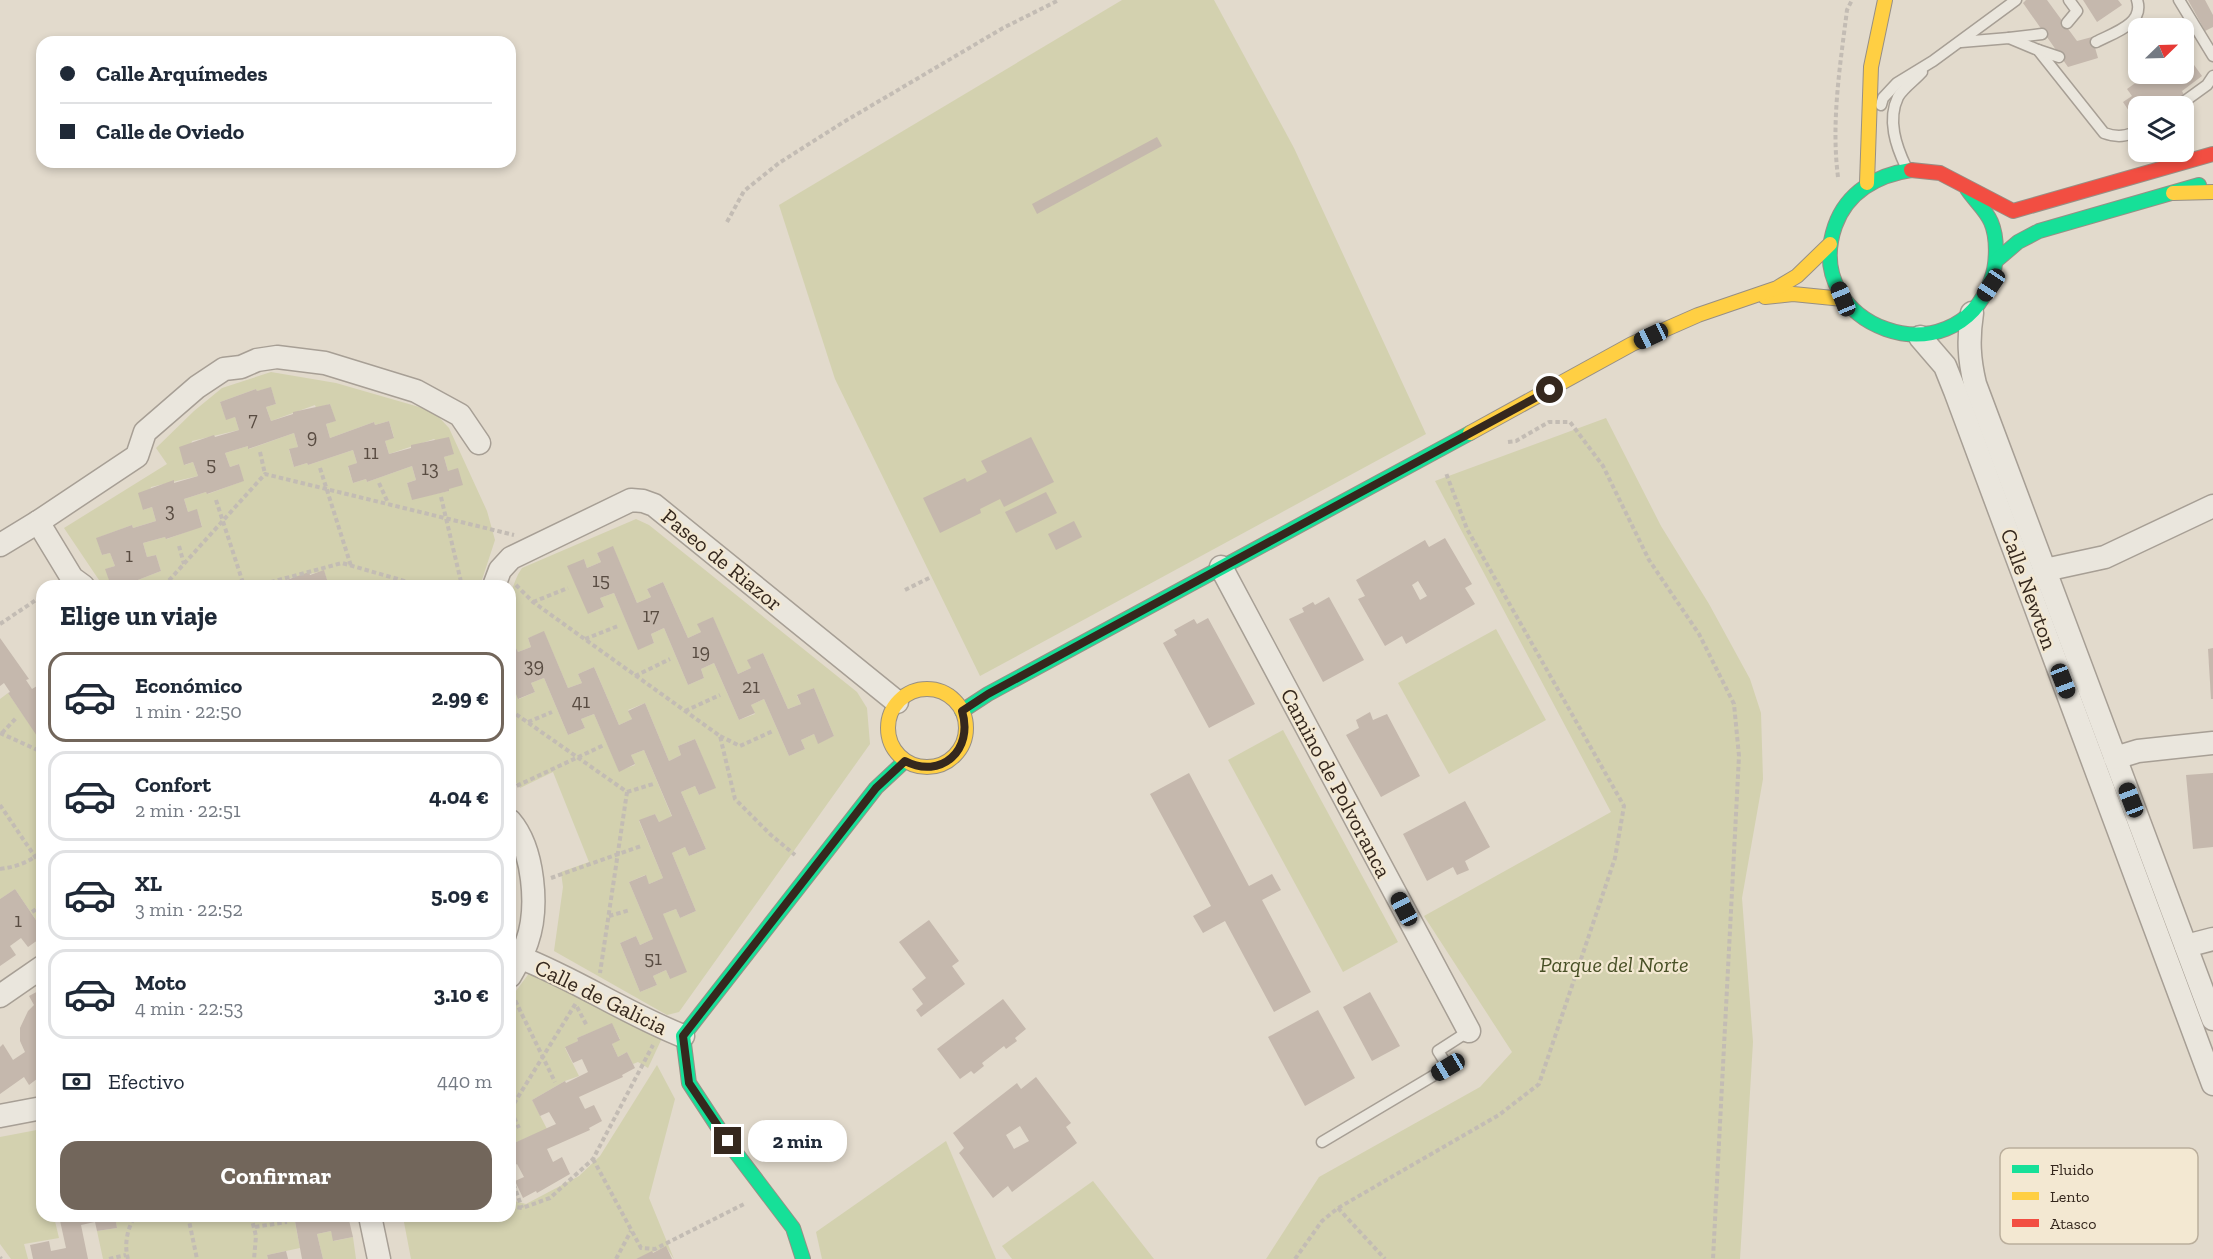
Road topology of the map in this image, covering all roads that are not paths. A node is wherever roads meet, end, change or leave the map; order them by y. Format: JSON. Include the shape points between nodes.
{"nodes":[{"id":1,"x":1885,"y":0,"type":"edge"},
{"id":2,"x":2016,"y":0,"type":"edge"},
{"id":3,"x":2069,"y":0,"type":"edge"},
{"id":4,"x":2137,"y":0,"type":"edge"},
{"id":5,"x":2180,"y":0,"type":"edge"},
{"id":6,"x":2067,"y":23,"type":"dead end"},
{"id":7,"x":2042,"y":33,"type":"dead end"},
{"id":8,"x":2009,"y":38,"type":"junction"},
{"id":9,"x":1960,"y":42,"type":"junction"},
{"id":10,"x":2096,"y":42,"type":"dead end"},
{"id":11,"x":2038,"y":50,"type":"junction"},
{"id":12,"x":2213,"y":56,"type":"edge"},
{"id":13,"x":2059,"y":57,"type":"dead end"},
{"id":14,"x":1932,"y":61,"type":"junction"},
{"id":15,"x":2213,"y":76,"type":"edge"},
{"id":16,"x":2192,"y":96,"type":"edge"},
{"id":17,"x":2128,"y":135,"type":"edge"},
{"id":18,"x":2213,"y":154,"type":"edge"},
{"id":19,"x":1870,"y":158,"type":"junction"},
{"id":20,"x":1908,"y":170,"type":"junction"},
{"id":21,"x":2213,"y":182,"type":"edge"},
{"id":22,"x":1867,"y":183,"type":"junction"},
{"id":23,"x":1967,"y":189,"type":"junction"},
{"id":24,"x":2213,"y":192,"type":"edge"},
{"id":25,"x":2173,"y":193,"type":"junction"},
{"id":26,"x":1830,"y":244,"type":"junction"},
{"id":27,"x":1997,"y":260,"type":"junction"},
{"id":28,"x":1755,"y":298,"type":"junction"},
{"id":29,"x":1843,"y":299,"type":"junction"},
{"id":30,"x":1972,"y":313,"type":"junction"},
{"id":31,"x":1920,"y":337,"type":"junction"},
{"id":32,"x":479,"y":443,"type":"dead end"},
{"id":33,"x":2213,"y":506,"type":"edge"},
{"id":34,"x":38,"y":522,"type":"junction"},
{"id":35,"x":0,"y":545,"type":"edge"},
{"id":36,"x":1221,"y":567,"type":"junction"},
{"id":37,"x":2045,"y":570,"type":"junction"},
{"id":38,"x":497,"y":578,"type":"edge"},
{"id":39,"x":75,"y":580,"type":"edge"},
{"id":40,"x":897,"y":702,"type":"junction"},
{"id":41,"x":962,"y":711,"type":"junction"},
{"id":42,"x":2213,"y":743,"type":"edge"},
{"id":43,"x":2115,"y":758,"type":"junction"},
{"id":44,"x":905,"y":761,"type":"junction"},
{"id":45,"x":516,"y":831,"type":"edge"},
{"id":46,"x":2213,"y":939,"type":"edge"},
{"id":47,"x":2186,"y":946,"type":"junction"},
{"id":48,"x":516,"y":965,"type":"edge"},
{"id":49,"x":516,"y":967,"type":"edge"},
{"id":50,"x":36,"y":971,"type":"edge"},
{"id":51,"x":0,"y":996,"type":"edge"},
{"id":52,"x":2213,"y":1019,"type":"edge"},
{"id":53,"x":1469,"y":1031,"type":"joint"},
{"id":54,"x":673,"y":1032,"type":"junction"},
{"id":55,"x":2213,"y":1084,"type":"edge"},
{"id":56,"x":36,"y":1109,"type":"edge"},
{"id":57,"x":0,"y":1116,"type":"edge"},
{"id":58,"x":1322,"y":1142,"type":"dead end"},
{"id":59,"x":371,"y":1222,"type":"edge"},
{"id":60,"x":379,"y":1259,"type":"edge"},
{"id":61,"x":803,"y":1259,"type":"edge"}],
"edges":[{"from":1,"to":19,"type":"main road","via":[[1870,77]]},
{"from":2,"to":9,"type":"lane"},
{"from":3,"to":6,"type":"lane","via":[[2077,11]]},
{"from":4,"to":10,"type":"lane","via":[[2139,13],[2135,21]]},
{"from":5,"to":12,"type":"lane"},
{"from":7,"to":8,"type":"lane"},
{"from":8,"to":9,"type":"lane"},
{"from":8,"to":11,"type":"lane"},
{"from":9,"to":14,"type":"lane"},
{"from":11,"to":13,"type":"lane"},
{"from":11,"to":17,"type":"lane","via":[[2104,133]]},
{"from":14,"to":19,"type":"lane","via":[[1897,83],[1883,98]]},
{"from":14,"to":20,"type":"lane","via":[[1899,97],[1892,125]]},
{"from":15,"to":16,"type":"lane"},
{"from":18,"to":23,"type":"main road","via":[[2013,211]]},
{"from":19,"to":22,"type":"main road"},
{"from":20,"to":22,"type":"main road"},
{"from":20,"to":23,"type":"main road","via":[[1936,172]]},
{"from":21,"to":25,"type":"main road"},
{"from":22,"to":26,"type":"main road","via":[[1843,208]]},
{"from":23,"to":27,"type":"main road","via":[[1991,224]]},
{"from":24,"to":25,"type":"main road"},
{"from":25,"to":27,"type":"main road","via":[[2038,231]]},
{"from":26,"to":28,"type":"main road","via":[[1786,284]]},
{"from":26,"to":29,"type":"main road","via":[[1831,271]]},
{"from":27,"to":30,"type":"main road","via":[[1991,285]]},
{"from":28,"to":29,"type":"main road","via":[[1793,294]]},
{"from":28,"to":36,"type":"main road","via":[[1668,328],[1580,370],[1550,390]]},
{"from":29,"to":31,"type":"main road","via":[[1869,325],[1899,336]]},
{"from":30,"to":31,"type":"main road","via":[[1941,333]]},
{"from":30,"to":37,"type":"street","name":"Calle Newton","via":[[1968,337],[1975,384]]},
{"from":31,"to":55,"type":"street","name":"Calle Newton","via":[[1945,366],[1955,391]]},
{"from":32,"to":34,"type":"street","via":[[460,415],[416,391],[325,363],[277,357],[257,360],[224,369],[197,387],[145,432],[137,456]]},
{"from":33,"to":37,"type":"street","via":[[2105,557]]},
{"from":34,"to":35,"type":"street"},
{"from":34,"to":39,"type":"street"},
{"from":36,"to":41,"type":"main road"},
{"from":36,"to":53,"type":"street","name":"Camino de Polvoranca"},
{"from":37,"to":43,"type":"street","name":"Calle Newton"},
{"from":38,"to":40,"type":"street","name":"Paseo de Riazor","via":[[511,558],[631,500],[643,501],[654,505]]},
{"from":40,"to":41,"type":"main road","via":[[910,692],[934,689],[954,699]]},
{"from":40,"to":44,"type":"main road","via":[[887,728],[891,745]]},
{"from":41,"to":44,"type":"main road","via":[[964,740],[954,756],[932,767]]},
{"from":42,"to":43,"type":"street","via":[[2138,751]]},
{"from":43,"to":47,"type":"street","name":"Calle Newton"},
{"from":44,"to":54,"type":"main road","via":[[876,788],[813,869]]},
{"from":45,"to":48,"type":"street","via":[[523,842],[534,899],[527,941]]},
{"from":46,"to":47,"type":"street"},
{"from":47,"to":52,"type":"street","name":"Calle Newton"},
{"from":49,"to":54,"type":"street","name":"Calle de Galicia"},
{"from":50,"to":51,"type":"street"},
{"from":53,"to":58,"type":"lane","via":[[1438,1050],[1448,1067]]},
{"from":54,"to":61,"type":"main road","via":[[689,1083],[793,1228]]},
{"from":56,"to":57,"type":"street"},
{"from":59,"to":60,"type":"street"}]}
